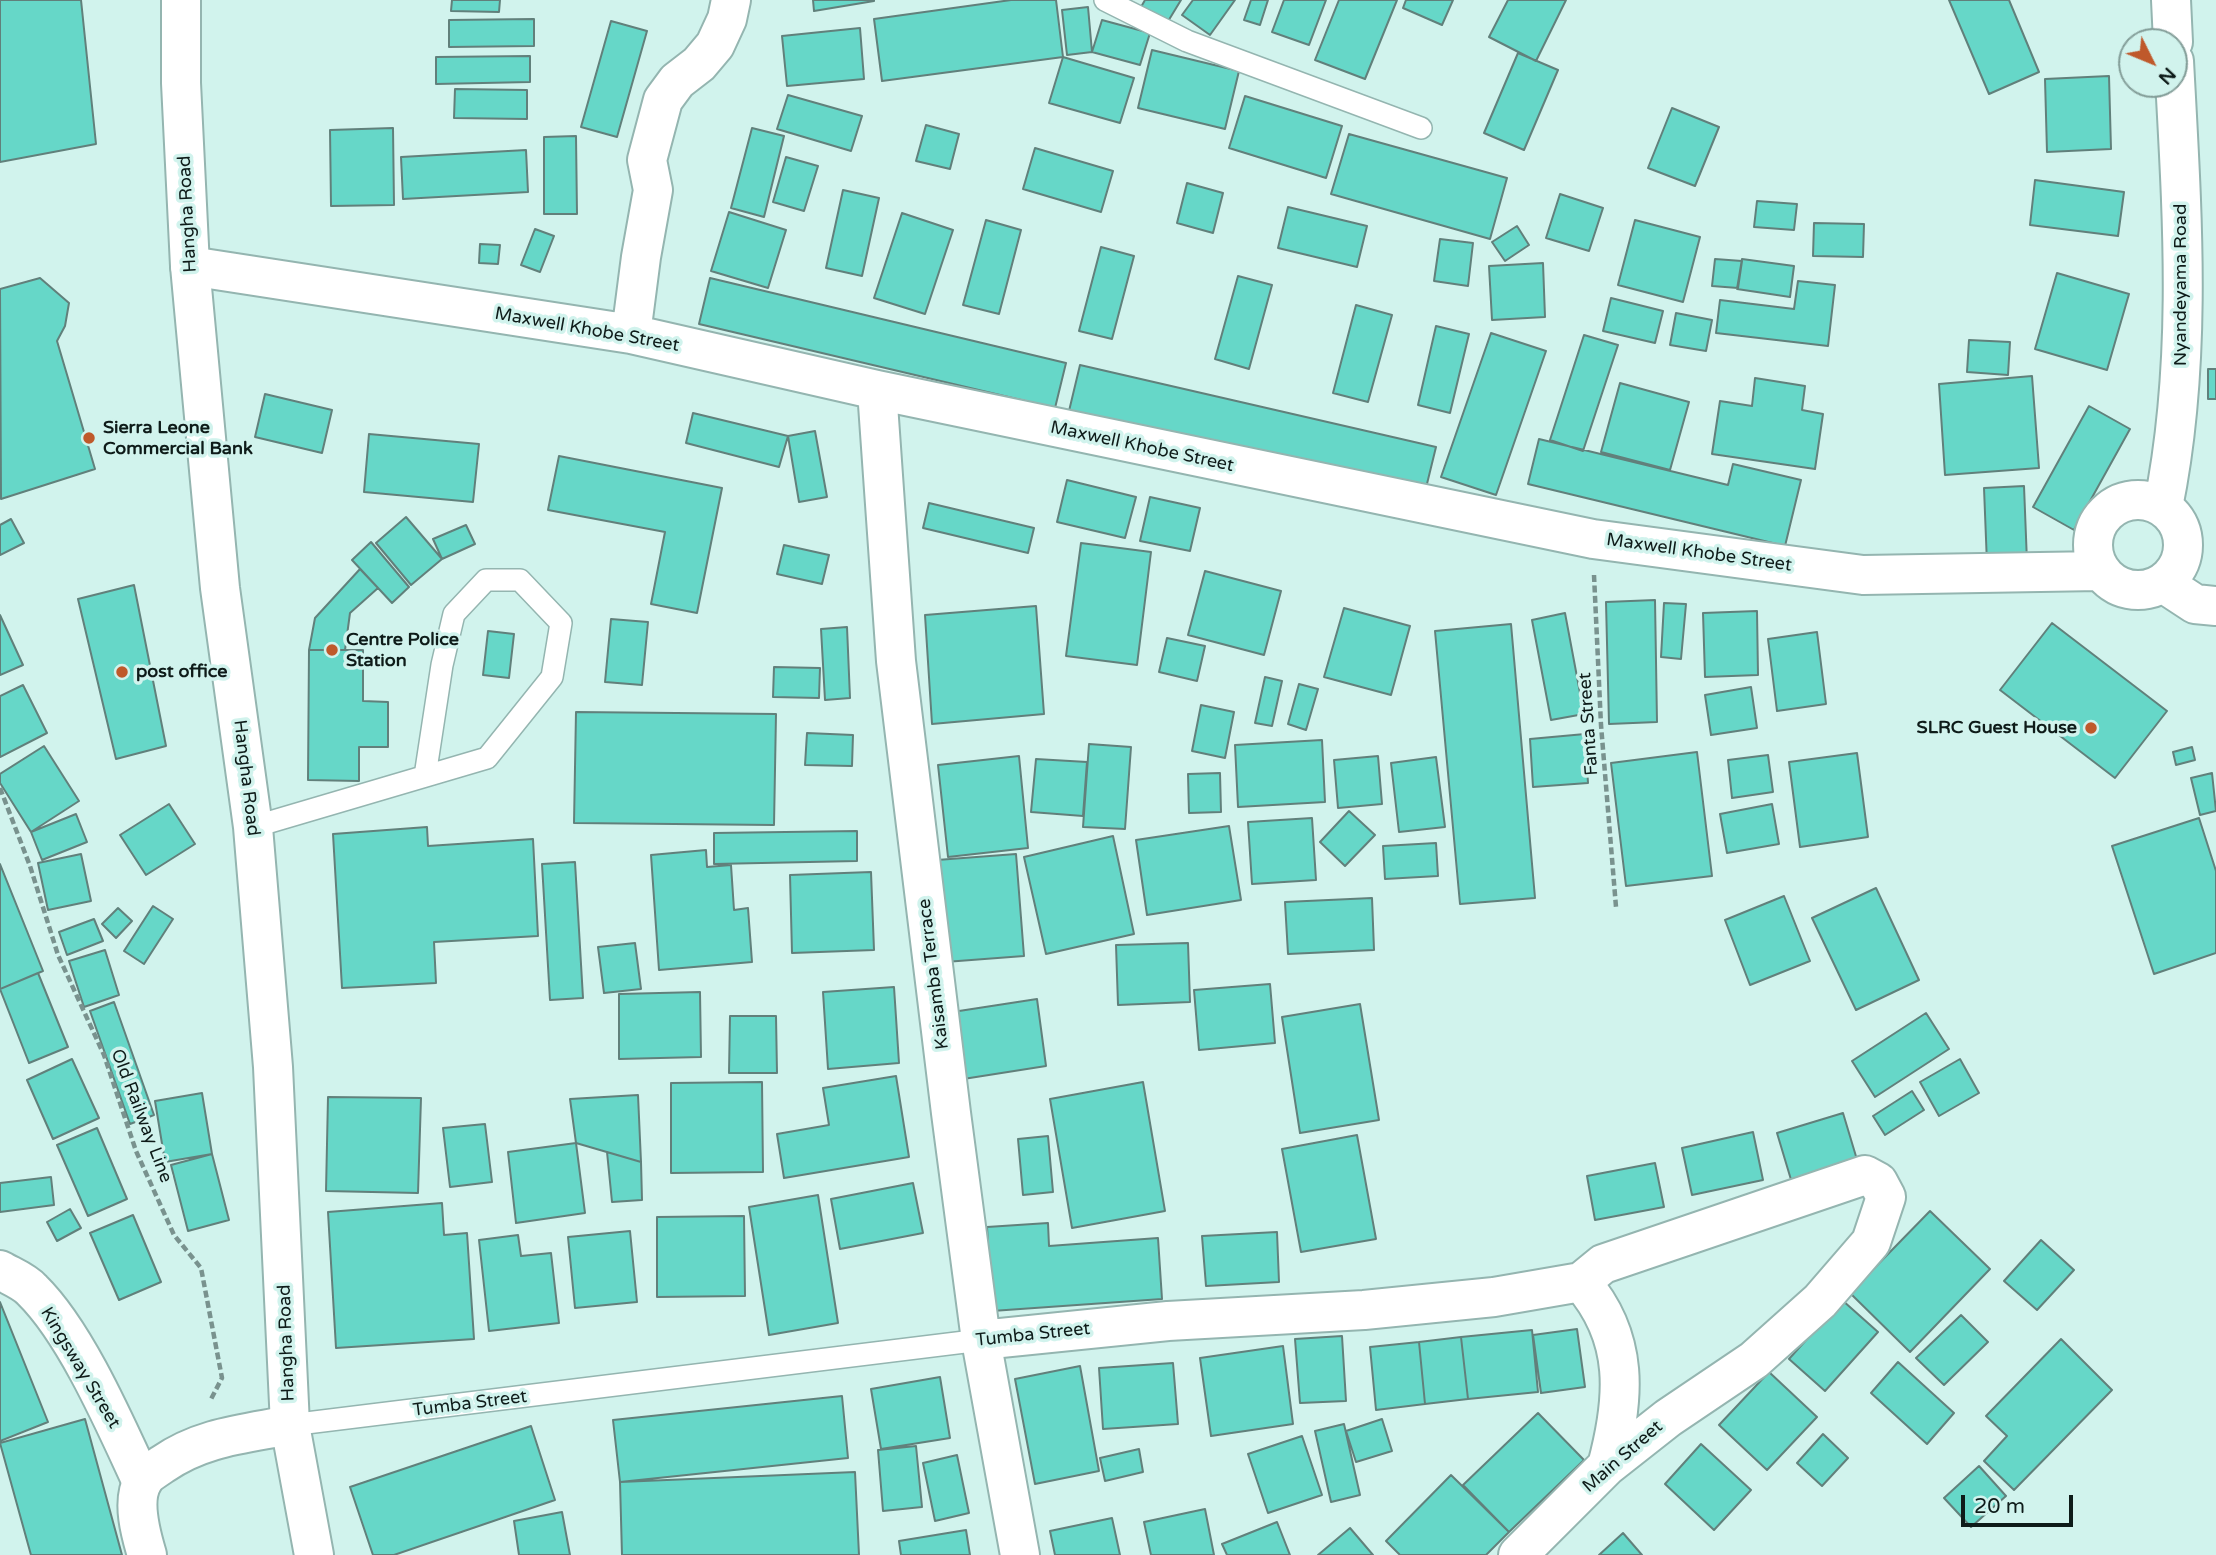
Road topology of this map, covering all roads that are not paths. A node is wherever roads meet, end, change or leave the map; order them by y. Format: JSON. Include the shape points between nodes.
{"nodes":[{"id":1,"x":181,"y":0,"type":"edge"},
{"id":2,"x":731,"y":0,"type":"edge"},
{"id":3,"x":1105,"y":0,"type":"edge"},
{"id":4,"x":2171,"y":0,"type":"edge"},
{"id":5,"x":2172,"y":28,"type":"edge"},
{"id":6,"x":2176,"y":98,"type":"edge"},
{"id":7,"x":1420,"y":128,"type":"dead end"},
{"id":8,"x":190,"y":266,"type":"junction"},
{"id":9,"x":631,"y":334,"type":"junction"},
{"id":10,"x":877,"y":390,"type":"junction"},
{"id":11,"x":2163,"y":507,"type":"junction"},
{"id":12,"x":2099,"y":571,"type":"junction"},
{"id":13,"x":2163,"y":583,"type":"junction"},
{"id":14,"x":2216,"y":606,"type":"edge"},
{"id":15,"x":425,"y":776,"type":"junction"},
{"id":16,"x":253,"y":827,"type":"junction"},
{"id":17,"x":0,"y":1270,"type":"edge"},
{"id":18,"x":1581,"y":1282,"type":"junction"},
{"id":19,"x":981,"y":1340,"type":"junction"},
{"id":20,"x":290,"y":1425,"type":"junction"},
{"id":21,"x":1607,"y":1466,"type":"junction"},
{"id":22,"x":142,"y":1482,"type":"junction"},
{"id":23,"x":146,"y":1555,"type":"edge"},
{"id":24,"x":314,"y":1555,"type":"edge"},
{"id":25,"x":1020,"y":1555,"type":"edge"},
{"id":26,"x":1518,"y":1555,"type":"edge"}],
"edges":[{"from":1,"to":8,"type":"main road","name":"Hangha Road"},
{"from":2,"to":9,"type":"main road","via":[[715,45],[663,100],[648,160],[653,190]]},
{"from":3,"to":7,"type":"lane","via":[[1187,41]]},
{"from":4,"to":5,"type":"main road"},
{"from":6,"to":11,"type":"main road","name":"Nyandeyama Road","via":[[2183,364]]},
{"from":8,"to":9,"type":"main road","name":"Maxwell Khobe Street"},
{"from":8,"to":16,"type":"main road","name":"Hangha Road","via":[[220,588]]},
{"from":9,"to":10,"type":"main road","name":"Maxwell Khobe Street"},
{"from":10,"to":12,"type":"main road","name":"Maxwell Khobe Street","via":[[1593,539],[1863,575]]},
{"from":10,"to":19,"type":"main road","name":"Kaisamba Terrace","via":[[896,661]]},
{"from":11,"to":12,"type":"main road","via":[[2147,500],[2129,500],[2112,508],[2100,520],[2093,546]]},
{"from":11,"to":13,"type":"main road","via":[[2183,536],[2179,563]]},
{"from":12,"to":13,"type":"main road","via":[[2112,584],[2129,590]]},
{"from":13,"to":14,"type":"main road","via":[[2195,604]]},
{"from":15,"to":15,"type":"lane","via":[[487,758],[552,677],[561,623],[520,580],[486,580],[454,614]]},
{"from":15,"to":16,"type":"lane"},
{"from":16,"to":20,"type":"main road","name":"Hangha Road","via":[[273,1068]]},
{"from":17,"to":22,"type":"main road","name":"Kingsway Street","via":[[32,1289],[62,1328]]},
{"from":18,"to":19,"type":"main road","name":"Tumba Street","via":[[1494,1297]]},
{"from":18,"to":21,"type":"main road","via":[[1607,1318],[1622,1384]]},
{"from":18,"to":21,"type":"main road","name":"Main Street","via":[[1603,1264],[1865,1175],[1878,1182],[1886,1197],[1871,1242],[1820,1301],[1754,1360]]},
{"from":19,"to":20,"type":"lane","name":"Tumba Street"},
{"from":19,"to":25,"type":"main road","name":"Kaisamba Terrace"},
{"from":20,"to":22,"type":"main road","via":[[186,1448]]},
{"from":20,"to":24,"type":"main road","name":"Hangha Road"},
{"from":21,"to":26,"type":"main road","name":"Main Street"},
{"from":22,"to":23,"type":"main road","via":[[137,1519]]}]}
